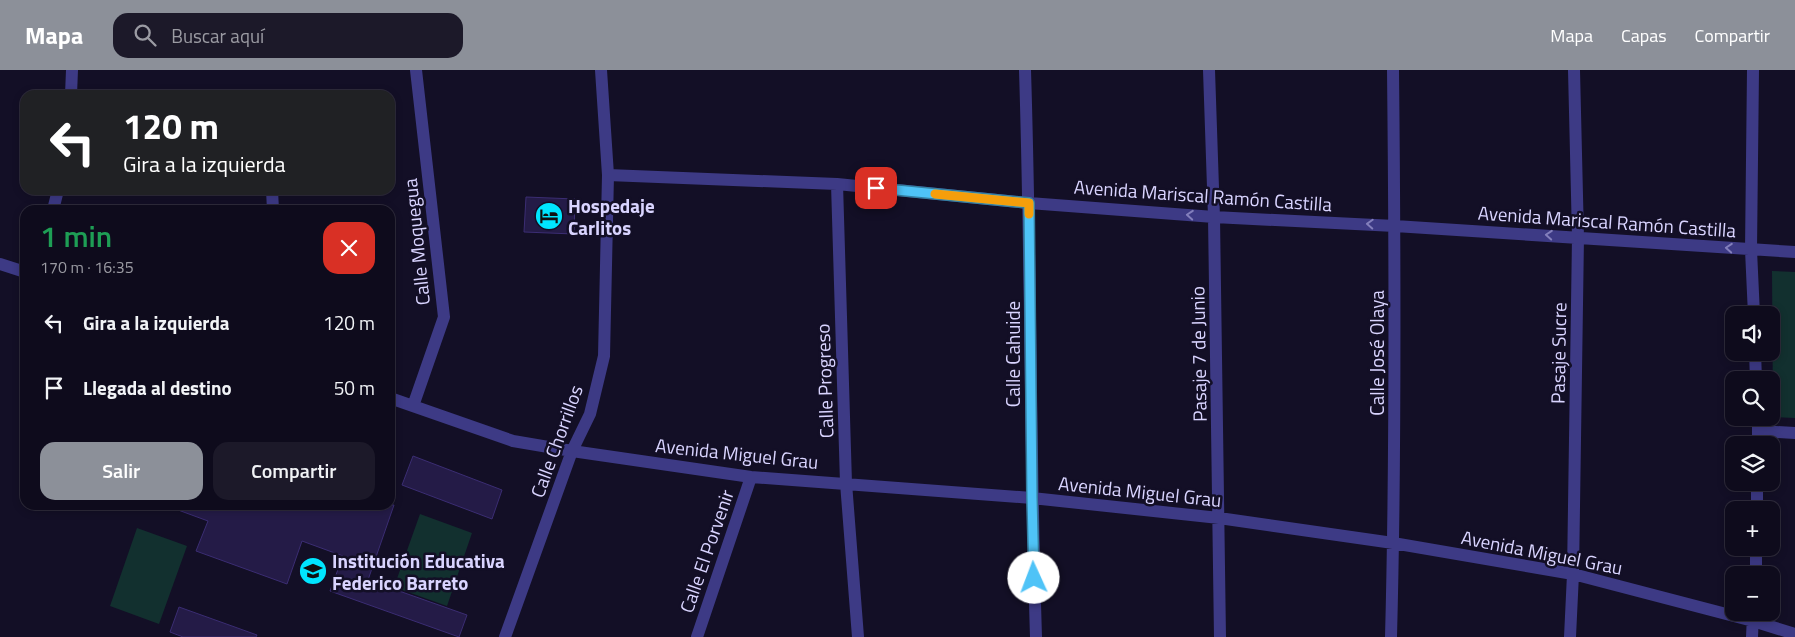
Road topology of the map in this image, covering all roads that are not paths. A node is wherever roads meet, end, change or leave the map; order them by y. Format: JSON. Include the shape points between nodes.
{"nodes":[{"id":1,"x":72,"y":70,"type":"edge"},
{"id":2,"x":416,"y":70,"type":"edge"},
{"id":3,"x":601,"y":70,"type":"edge"},
{"id":4,"x":1025,"y":70,"type":"edge"},
{"id":5,"x":1209,"y":70,"type":"edge"},
{"id":6,"x":1393,"y":70,"type":"edge"},
{"id":7,"x":1574,"y":70,"type":"edge"},
{"id":8,"x":1753,"y":70,"type":"edge"},
{"id":9,"x":71,"y":90,"type":"edge"},
{"id":10,"x":608,"y":175,"type":"junction"},
{"id":11,"x":837,"y":184,"type":"junction"},
{"id":12,"x":1029,"y":203,"type":"junction"},
{"id":13,"x":1214,"y":217,"type":"junction"},
{"id":14,"x":1395,"y":226,"type":"junction"},
{"id":15,"x":1578,"y":237,"type":"junction"},
{"id":16,"x":1752,"y":250,"type":"junction"},
{"id":17,"x":1795,"y":252,"type":"edge"},
{"id":18,"x":0,"y":264,"type":"edge"},
{"id":19,"x":20,"y":270,"type":"edge"},
{"id":20,"x":1754,"y":306,"type":"edge"},
{"id":21,"x":395,"y":400,"type":"edge"},
{"id":22,"x":413,"y":406,"type":"junction"},
{"id":23,"x":1758,"y":426,"type":"edge"},
{"id":24,"x":1758,"y":431,"type":"junction"},
{"id":25,"x":1795,"y":433,"type":"edge"},
{"id":26,"x":1758,"y":436,"type":"edge"},
{"id":27,"x":572,"y":451,"type":"junction"},
{"id":28,"x":751,"y":477,"type":"junction"},
{"id":29,"x":846,"y":483,"type":"junction"},
{"id":30,"x":1032,"y":498,"type":"junction"},
{"id":31,"x":1219,"y":518,"type":"junction"},
{"id":32,"x":1394,"y":543,"type":"junction"},
{"id":33,"x":1573,"y":574,"type":"junction"},
{"id":34,"x":1725,"y":610,"type":"edge"},
{"id":35,"x":1753,"y":621,"type":"edge"},
{"id":36,"x":1763,"y":621,"type":"edge"},
{"id":37,"x":1795,"y":634,"type":"edge"},
{"id":38,"x":505,"y":637,"type":"edge"},
{"id":39,"x":697,"y":637,"type":"edge"},
{"id":40,"x":858,"y":637,"type":"edge"},
{"id":41,"x":1036,"y":637,"type":"edge"},
{"id":42,"x":1220,"y":637,"type":"edge"},
{"id":43,"x":1391,"y":637,"type":"edge"},
{"id":44,"x":1570,"y":637,"type":"edge"},
{"id":45,"x":1752,"y":637,"type":"edge"}],
"edges":[{"from":1,"to":9,"type":"street"},
{"from":2,"to":22,"type":"street","name":"Calle Moquegua","via":[[444,317]]},
{"from":3,"to":10,"type":"street","name":"Calle Chorrillos"},
{"from":4,"to":12,"type":"street","name":"Calle Cahuide"},
{"from":5,"to":13,"type":"street","name":"Pasaje 7 de Junio"},
{"from":6,"to":14,"type":"street","name":"Calle José Olaya"},
{"from":7,"to":15,"type":"street","name":"Pasaje Sucre"},
{"from":8,"to":16,"type":"street"},
{"from":10,"to":11,"type":"street","name":"Avenida Mariscal Ramón Castilla"},
{"from":10,"to":27,"type":"street","name":"Calle Chorrillos","via":[[604,356],[590,414]]},
{"from":11,"to":12,"type":"street","name":"Avenida Mariscal Ramón Castilla"},
{"from":11,"to":29,"type":"street","name":"Calle Progreso"},
{"from":13,"to":12,"type":"street","name":"Avenida Mariscal Ramón Castilla","one_way":true},
{"from":12,"to":30,"type":"street","name":"Calle Cahuide"},
{"from":14,"to":13,"type":"street","name":"Avenida Mariscal Ramón Castilla","one_way":true},
{"from":13,"to":31,"type":"street","name":"Pasaje 7 de Junio"},
{"from":15,"to":14,"type":"street","name":"Avenida Mariscal Ramón Castilla","one_way":true},
{"from":14,"to":32,"type":"street","name":"Calle José Olaya"},
{"from":16,"to":15,"type":"street","name":"Avenida Mariscal Ramón Castilla","one_way":true},
{"from":15,"to":33,"type":"street","name":"Pasaje Sucre"},
{"from":16,"to":17,"type":"street","name":"Avenida Mariscal Ramón Castilla"},
{"from":16,"to":20,"type":"street"},
{"from":18,"to":19,"type":"street"},
{"from":21,"to":22,"type":"street","name":"Avenida Miguel Grau"},
{"from":22,"to":27,"type":"street","name":"Avenida Miguel Grau","via":[[513,440]]},
{"from":23,"to":24,"type":"street"},
{"from":24,"to":25,"type":"street"},
{"from":24,"to":26,"type":"street"},
{"from":27,"to":28,"type":"street","name":"Avenida Miguel Grau"},
{"from":27,"to":38,"type":"street","name":"Calle Chorrillos"},
{"from":28,"to":29,"type":"street","name":"Avenida Miguel Grau"},
{"from":28,"to":39,"type":"street","name":"Calle El Porvenir"},
{"from":29,"to":30,"type":"street","name":"Avenida Miguel Grau"},
{"from":29,"to":40,"type":"street","name":"Calle Progreso"},
{"from":30,"to":31,"type":"street","name":"Avenida Miguel Grau"},
{"from":30,"to":41,"type":"street","name":"Calle Cahuide"},
{"from":31,"to":32,"type":"street","name":"Avenida Miguel Grau"},
{"from":31,"to":42,"type":"street","name":"Pasaje 7 de Junio"},
{"from":32,"to":33,"type":"street","name":"Avenida Miguel Grau"},
{"from":32,"to":43,"type":"street","name":"Calle José Olaya"},
{"from":33,"to":34,"type":"street","name":"Avenida Miguel Grau"},
{"from":33,"to":44,"type":"street","name":"Pasaje Sucre"},
{"from":35,"to":45,"type":"street"},
{"from":36,"to":37,"type":"street","name":"Avenida Miguel Grau"}]}
